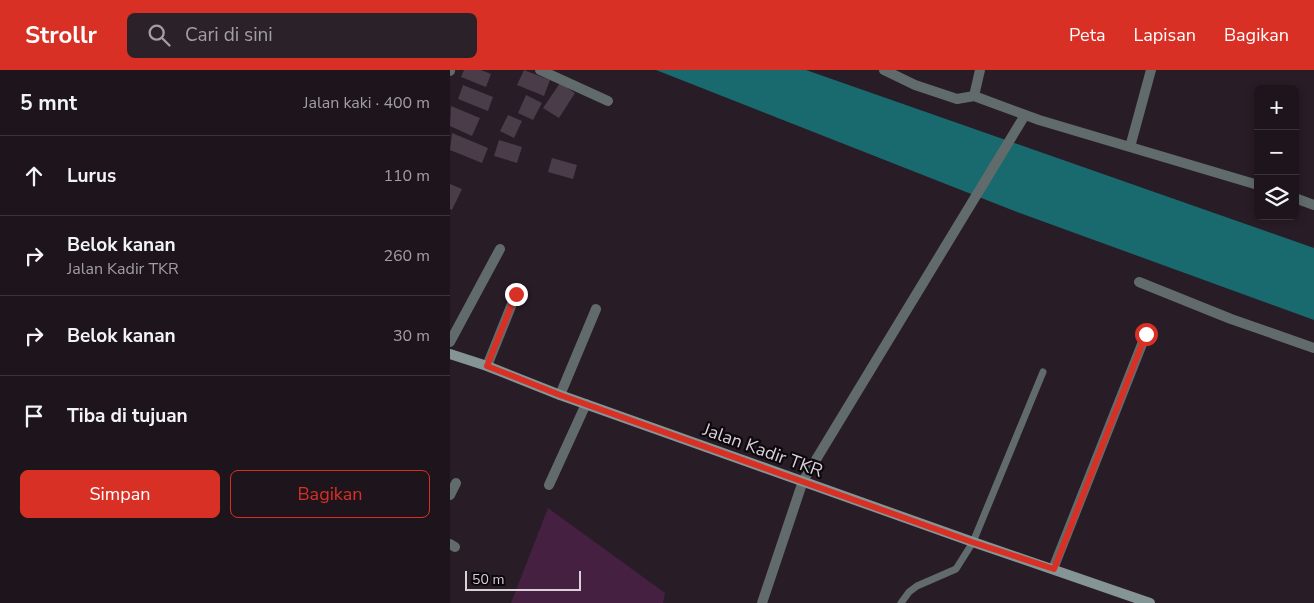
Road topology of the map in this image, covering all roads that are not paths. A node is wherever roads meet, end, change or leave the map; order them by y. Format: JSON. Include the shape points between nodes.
{"nodes":[{"id":1,"x":540,"y":70,"type":"edge"},
{"id":2,"x":884,"y":70,"type":"edge"},
{"id":3,"x":980,"y":70,"type":"edge"},
{"id":4,"x":1151,"y":70,"type":"edge"},
{"id":5,"x":974,"y":96,"type":"junction"},
{"id":6,"x":608,"y":101,"type":"dead end"},
{"id":7,"x":1025,"y":114,"type":"junction"},
{"id":8,"x":1130,"y":147,"type":"junction"},
{"id":9,"x":1254,"y":184,"type":"edge"},
{"id":10,"x":1299,"y":199,"type":"edge"},
{"id":11,"x":1314,"y":205,"type":"edge"},
{"id":12,"x":500,"y":249,"type":"dead end"},
{"id":13,"x":1139,"y":282,"type":"dead end"},
{"id":14,"x":516,"y":294,"type":"dead end"},
{"id":15,"x":596,"y":309,"type":"dead end"},
{"id":16,"x":1146,"y":334,"type":"dead end"},
{"id":17,"x":450,"y":342,"type":"edge"},
{"id":18,"x":1314,"y":348,"type":"edge"},
{"id":19,"x":450,"y":354,"type":"edge"},
{"id":20,"x":487,"y":366,"type":"junction"},
{"id":21,"x":1043,"y":372,"type":"dead end"},
{"id":22,"x":560,"y":395,"type":"junction"},
{"id":23,"x":586,"y":404,"type":"junction"},
{"id":24,"x":803,"y":481,"type":"junction"},
{"id":25,"x":456,"y":483,"type":"dead end"},
{"id":26,"x":549,"y":485,"type":"dead end"},
{"id":27,"x":450,"y":496,"type":"edge"},
{"id":28,"x":972,"y":542,"type":"junction"},
{"id":29,"x":1054,"y":569,"type":"junction"},
{"id":30,"x":762,"y":603,"type":"edge"},
{"id":31,"x":901,"y":603,"type":"edge"},
{"id":32,"x":1150,"y":603,"type":"edge"}],
"edges":[{"from":1,"to":6,"type":"street"},
{"from":2,"to":5,"type":"street","via":[[957,99]]},
{"from":3,"to":5,"type":"street"},
{"from":4,"to":8,"type":"street"},
{"from":5,"to":7,"type":"street"},
{"from":7,"to":8,"type":"street"},
{"from":7,"to":24,"type":"street"},
{"from":8,"to":9,"type":"street"},
{"from":10,"to":11,"type":"street"},
{"from":12,"to":17,"type":"street"},
{"from":13,"to":18,"type":"street"},
{"from":14,"to":20,"type":"street"},
{"from":15,"to":22,"type":"street"},
{"from":16,"to":29,"type":"street"},
{"from":19,"to":20,"type":"street","name":"Jalan Kadir TKR"},
{"from":20,"to":22,"type":"street","name":"Jalan Kadir TKR"},
{"from":21,"to":28,"type":"lane"},
{"from":22,"to":23,"type":"street","name":"Jalan Kadir TKR"},
{"from":23,"to":24,"type":"street","name":"Jalan Kadir TKR"},
{"from":23,"to":26,"type":"street"},
{"from":24,"to":28,"type":"street","name":"Jalan Kadir TKR"},
{"from":24,"to":30,"type":"street"},
{"from":25,"to":27,"type":"street"},
{"from":28,"to":29,"type":"street","name":"Jalan Kadir TKR"},
{"from":28,"to":31,"type":"lane","via":[[956,569],[916,586]]},
{"from":29,"to":32,"type":"street","name":"Jalan Kadir TKR"}]}
